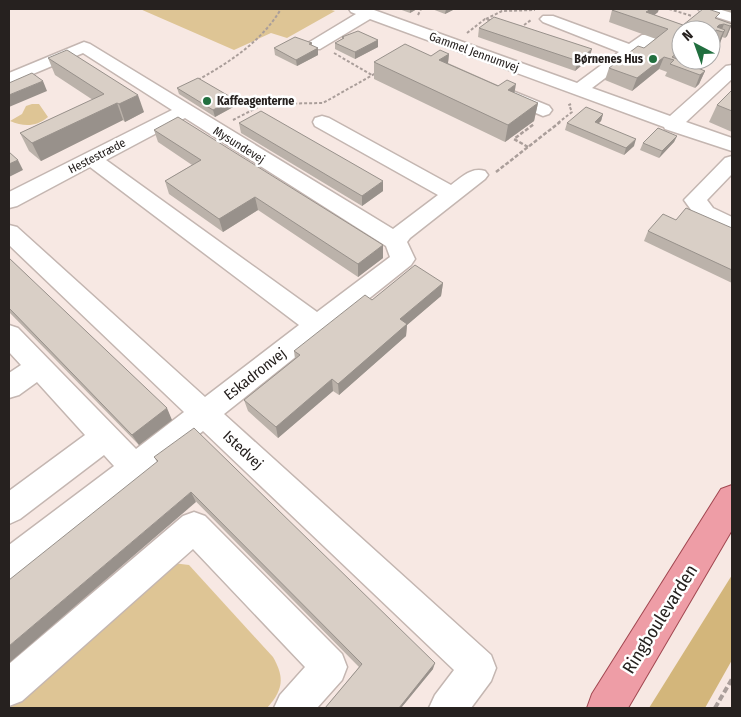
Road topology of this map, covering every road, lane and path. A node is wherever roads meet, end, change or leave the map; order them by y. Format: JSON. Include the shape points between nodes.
{"nodes":[{"id":1,"x":280,"y":9,"type":"edge"},
{"id":2,"x":706,"y":9,"type":"edge"},
{"id":3,"x":362,"y":11,"type":"edge"},
{"id":4,"x":539,"y":16,"type":"edge"},
{"id":5,"x":732,"y":18,"type":"edge"},
{"id":6,"x":485,"y":19,"type":"junction"},
{"id":7,"x":493,"y":22,"type":"edge"},
{"id":8,"x":526,"y":32,"type":"edge"},
{"id":9,"x":648,"y":38,"type":"edge"},
{"id":10,"x":452,"y":44,"type":"junction"},
{"id":11,"x":314,"y":46,"type":"joint"},
{"id":12,"x":471,"y":51,"type":"junction"},
{"id":13,"x":631,"y":51,"type":"junction"},
{"id":14,"x":456,"y":62,"type":"dead end"},
{"id":15,"x":732,"y":70,"type":"edge"},
{"id":16,"x":380,"y":71,"type":"edge"},
{"id":17,"x":373,"y":75,"type":"junction"},
{"id":18,"x":538,"y":76,"type":"junction"},
{"id":19,"x":9,"y":79,"type":"edge"},
{"id":20,"x":489,"y":86,"type":"edge"},
{"id":21,"x":582,"y":92,"type":"junction"},
{"id":22,"x":513,"y":97,"type":"junction"},
{"id":23,"x":166,"y":99,"type":"junction"},
{"id":24,"x":543,"y":110,"type":"joint"},
{"id":25,"x":185,"y":111,"type":"junction"},
{"id":26,"x":322,"y":122,"type":"dead end"},
{"id":27,"x":672,"y":125,"type":"junction"},
{"id":28,"x":215,"y":130,"type":"junction"},
{"id":29,"x":528,"y":146,"type":"junction"},
{"id":30,"x":732,"y":146,"type":"edge"},
{"id":31,"x":92,"y":159,"type":"junction"},
{"id":32,"x":732,"y":162,"type":"edge"},
{"id":33,"x":478,"y":175,"type":"joint"},
{"id":34,"x":452,"y":194,"type":"junction"},
{"id":35,"x":9,"y":201,"type":"edge"},
{"id":36,"x":732,"y":225,"type":"edge"},
{"id":37,"x":9,"y":232,"type":"edge"},
{"id":38,"x":395,"y":241,"type":"junction"},
{"id":39,"x":317,"y":325,"type":"junction"},
{"id":40,"x":9,"y":335,"type":"edge"},
{"id":41,"x":39,"y":367,"type":"junction"},
{"id":42,"x":9,"y":387,"type":"edge"},
{"id":43,"x":204,"y":414,"type":"junction"},
{"id":44,"x":106,"y":437,"type":"junction"},
{"id":45,"x":135,"y":468,"type":"junction"},
{"id":46,"x":732,"y":500,"type":"edge"},
{"id":47,"x":9,"y":509,"type":"edge"},
{"id":48,"x":724,"y":520,"type":"edge"},
{"id":49,"x":9,"y":565,"type":"edge"},
{"id":50,"x":732,"y":679,"type":"edge"},
{"id":51,"x":9,"y":688,"type":"edge"},
{"id":52,"x":293,"y":708,"type":"edge"},
{"id":53,"x":448,"y":708,"type":"edge"},
{"id":54,"x":606,"y":708,"type":"edge"},
{"id":55,"x":715,"y":708,"type":"edge"}],
"edges":[{"from":1,"to":23,"type":"path","via":[[275,22],[242,54]]},
{"from":2,"to":5,"type":"street"},
{"from":3,"to":10,"type":"street","name":"Gammel Jennumvej"},
{"from":3,"to":11,"type":"street","name":"Gammel Jennumvej"},
{"from":4,"to":6,"type":"path","via":[[502,11]]},
{"from":4,"to":8,"type":"path","via":[[518,29]]},
{"from":4,"to":13,"type":"street"},
{"from":6,"to":7,"type":"path"},
{"from":6,"to":10,"type":"path"},
{"from":9,"to":13,"type":"street"},
{"from":10,"to":12,"type":"street","name":"Gammel Jennumvej"},
{"from":11,"to":17,"type":"path"},
{"from":12,"to":14,"type":"street"},
{"from":12,"to":18,"type":"street","name":"Gammel Jennumvej"},
{"from":13,"to":21,"type":"street"},
{"from":15,"to":27,"type":"street"},
{"from":16,"to":17,"type":"path"},
{"from":17,"to":28,"type":"path","via":[[323,103],[264,104]]},
{"from":18,"to":21,"type":"street","name":"Gammel Jennumvej"},
{"from":18,"to":22,"type":"street"},
{"from":19,"to":23,"type":"street","name":"Mysundevej","via":[[84,47]]},
{"from":20,"to":22,"type":"street"},
{"from":21,"to":27,"type":"street","name":"Gammel Jennumvej"},
{"from":21,"to":29,"type":"path","via":[[569,105],[572,112]]},
{"from":22,"to":24,"type":"street"},
{"from":23,"to":25,"type":"street","name":"Mysundevej"},
{"from":24,"to":29,"type":"path","via":[[531,118],[537,122],[514,139]]},
{"from":25,"to":28,"type":"street","name":"Mysundevej"},
{"from":25,"to":31,"type":"street","name":"Hestestræde"},
{"from":26,"to":34,"type":"street"},
{"from":27,"to":30,"type":"street","name":"Gammel Jennumvej"},
{"from":28,"to":38,"type":"street","name":"Mysundevej"},
{"from":29,"to":33,"type":"path","via":[[492,175]]},
{"from":31,"to":35,"type":"street","name":"Hestestræde"},
{"from":31,"to":39,"type":"street"},
{"from":32,"to":36,"type":"street","via":[[695,200],[705,213]]},
{"from":33,"to":34,"type":"street"},
{"from":34,"to":38,"type":"street"},
{"from":37,"to":43,"type":"street","name":"Istedvej"},
{"from":38,"to":39,"type":"street","name":"Eskadronvej","via":[[403,259]]},
{"from":39,"to":43,"type":"street","name":"Eskadronvej"},
{"from":40,"to":41,"type":"street"},
{"from":41,"to":42,"type":"street"},
{"from":41,"to":44,"type":"street"},
{"from":43,"to":45,"type":"street","name":"Eskadronvej"},
{"from":43,"to":53,"type":"street","name":"Istedvej","via":[[478,668]]},
{"from":44,"to":45,"type":"street"},
{"from":44,"to":47,"type":"street"},
{"from":45,"to":49,"type":"street","name":"Eskadronvej"},
{"from":46,"to":48,"type":"main road","name":"Ringboulevarden"},
{"from":48,"to":54,"type":"main road","name":"Ringboulevarden"},
{"from":50,"to":55,"type":"path"},
{"from":51,"to":52,"type":"street","via":[[194,527],[329,667]]}]}
